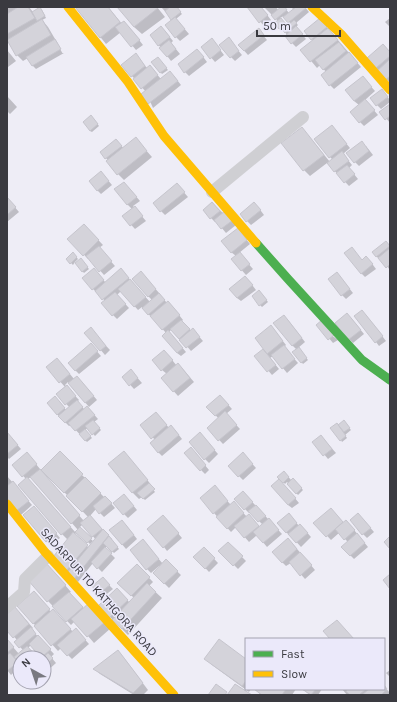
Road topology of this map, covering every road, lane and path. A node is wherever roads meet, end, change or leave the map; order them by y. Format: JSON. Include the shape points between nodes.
{"nodes":[{"id":1,"x":68,"y":7,"type":"edge"},
{"id":2,"x":312,"y":7,"type":"edge"},
{"id":3,"x":390,"y":90,"type":"edge"},
{"id":4,"x":303,"y":117,"type":"dead end"},
{"id":5,"x":212,"y":192,"type":"junction"},
{"id":6,"x":390,"y":380,"type":"edge"},
{"id":7,"x":7,"y":504,"type":"edge"},
{"id":8,"x":48,"y":556,"type":"junction"},
{"id":9,"x":7,"y":607,"type":"edge"},
{"id":10,"x":174,"y":695,"type":"edge"}],
"edges":[{"from":1,"to":5,"type":"street","via":[[128,82],[164,136]]},
{"from":2,"to":3,"type":"street","via":[[341,34]]},
{"from":4,"to":5,"type":"street"},
{"from":5,"to":6,"type":"street","via":[[362,360]]},
{"from":7,"to":8,"type":"street","name":"SADARPUR TO KATHGORA ROAD"},
{"from":8,"to":9,"type":"street","via":[[26,579],[24,592]]},
{"from":8,"to":10,"type":"street","name":"SADARPUR TO KATHGORA ROAD"}]}
